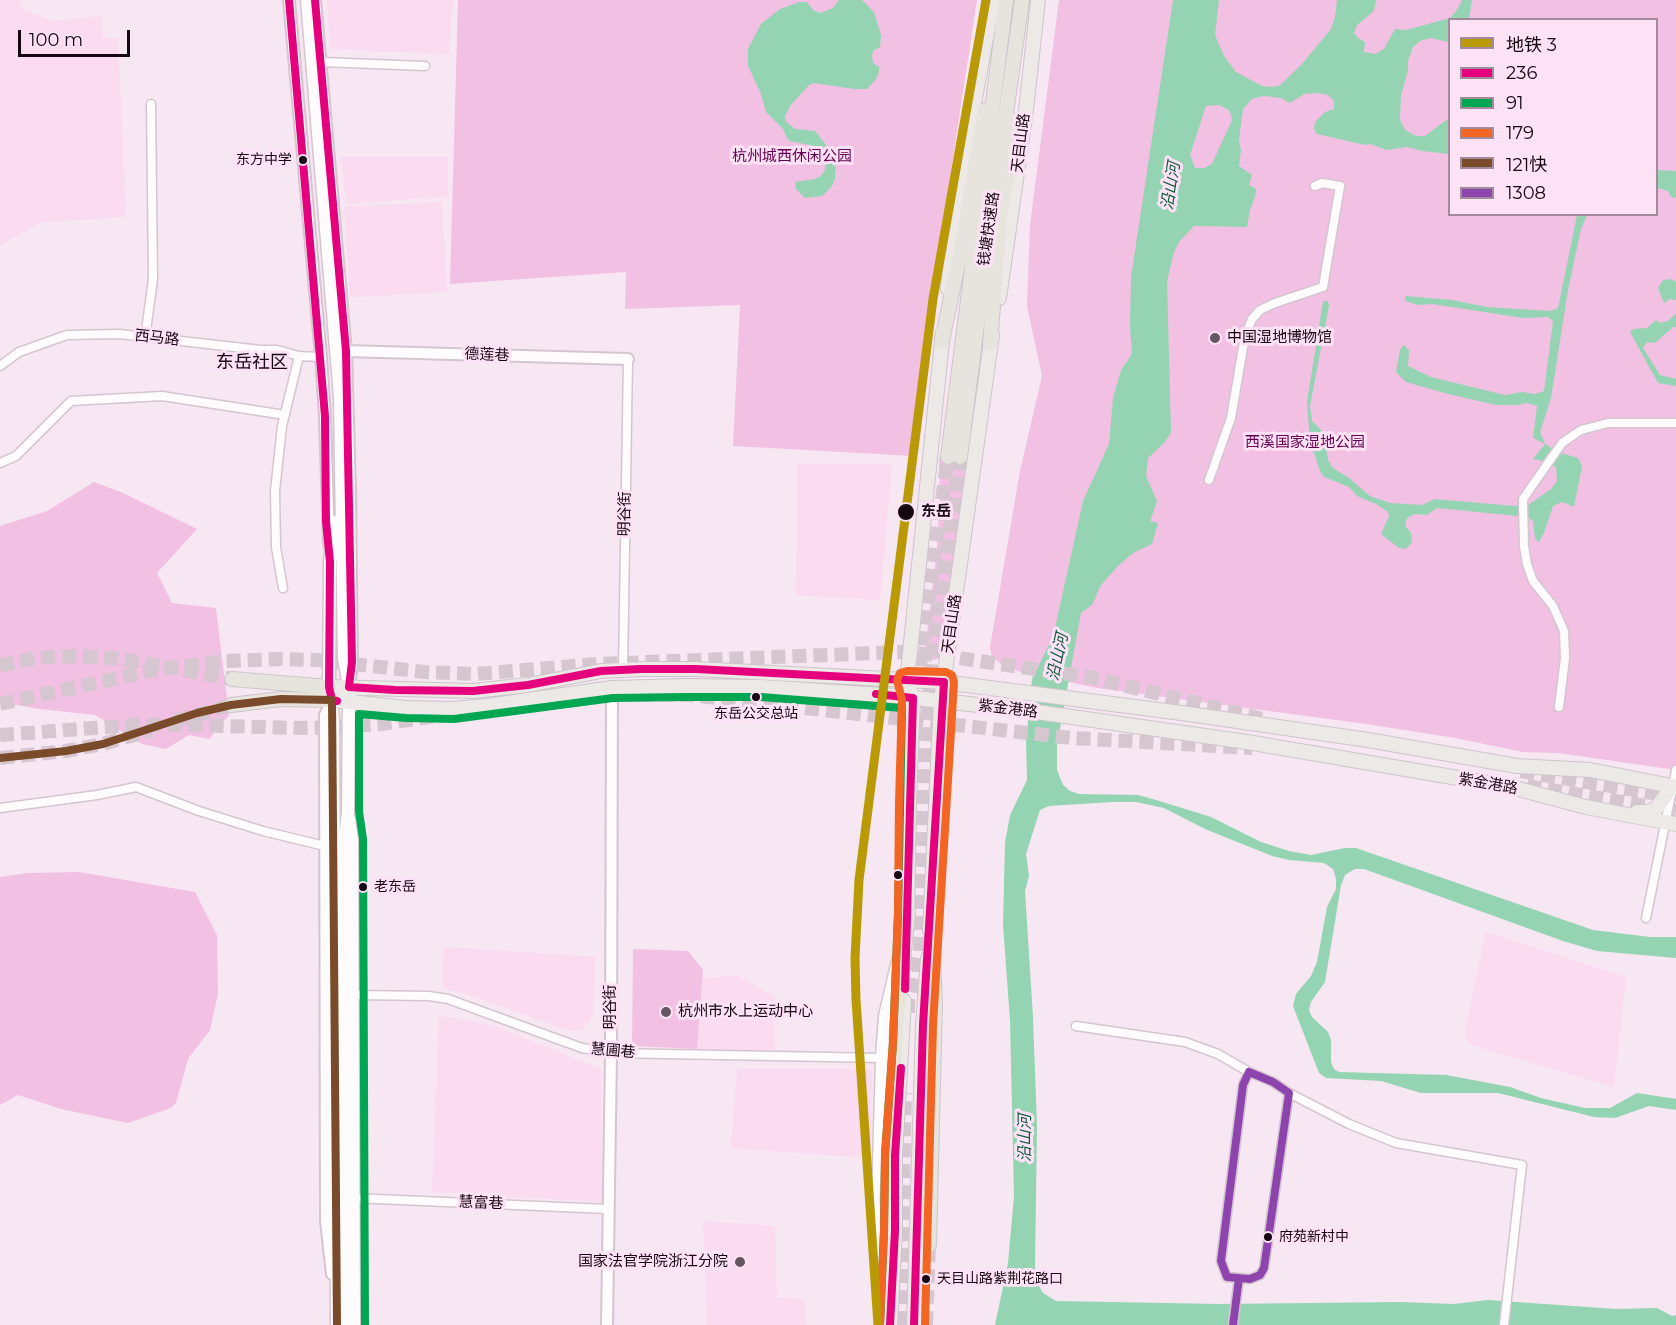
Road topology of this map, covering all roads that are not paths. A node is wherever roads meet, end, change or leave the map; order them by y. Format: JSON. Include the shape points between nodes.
{"nodes":[{"id":1,"x":289,"y":0,"type":"edge"},
{"id":2,"x":300,"y":0,"type":"edge"},
{"id":3,"x":307,"y":0,"type":"edge"},
{"id":4,"x":315,"y":0,"type":"edge"},
{"id":5,"x":993,"y":0,"type":"edge"},
{"id":6,"x":1006,"y":0,"type":"edge"},
{"id":7,"x":1022,"y":0,"type":"edge"},
{"id":8,"x":1038,"y":0,"type":"edge"},
{"id":9,"x":1002,"y":32,"type":"junction"},
{"id":10,"x":1017,"y":35,"type":"junction"},
{"id":11,"x":321,"y":62,"type":"junction"},
{"id":12,"x":425,"y":66,"type":"dead end"},
{"id":13,"x":151,"y":104,"type":"dead end"},
{"id":14,"x":1318,"y":183,"type":"dead end"},
{"id":15,"x":145,"y":338,"type":"junction"},
{"id":16,"x":942,"y":341,"type":"junction"},
{"id":17,"x":990,"y":344,"type":"junction"},
{"id":18,"x":346,"y":351,"type":"junction"},
{"id":19,"x":299,"y":356,"type":"junction"},
{"id":20,"x":321,"y":357,"type":"junction"},
{"id":21,"x":628,"y":359,"type":"joint"},
{"id":22,"x":0,"y":366,"type":"edge"},
{"id":23,"x":285,"y":415,"type":"junction"},
{"id":24,"x":1676,"y":423,"type":"edge"},
{"id":25,"x":0,"y":464,"type":"edge"},
{"id":26,"x":1209,"y":480,"type":"dead end"},
{"id":27,"x":330,"y":562,"type":"junction"},
{"id":28,"x":284,"y":588,"type":"dead end"},
{"id":29,"x":623,"y":670,"type":"junction"},
{"id":30,"x":232,"y":679,"type":"tunnel mouth"},
{"id":31,"x":908,"y":681,"type":"junction"},
{"id":32,"x":944,"y":682,"type":"junction"},
{"id":33,"x":349,"y":687,"type":"junction"},
{"id":34,"x":612,"y":688,"type":"junction"},
{"id":35,"x":331,"y":694,"type":"junction"},
{"id":36,"x":914,"y":698,"type":"junction"},
{"id":37,"x":941,"y":700,"type":"junction"},
{"id":38,"x":349,"y":702,"type":"junction"},
{"id":39,"x":231,"y":705,"type":"tunnel mouth"},
{"id":40,"x":1559,"y":707,"type":"dead end"},
{"id":41,"x":1676,"y":770,"type":"edge"},
{"id":42,"x":1674,"y":787,"type":"edge"},
{"id":43,"x":1552,"y":798,"type":"junction"},
{"id":44,"x":0,"y":808,"type":"edge"},
{"id":45,"x":348,"y":812,"type":"junction"},
{"id":46,"x":1670,"y":823,"type":"edge"},
{"id":47,"x":325,"y":846,"type":"junction"},
{"id":48,"x":908,"y":913,"type":"junction"},
{"id":49,"x":1646,"y":918,"type":"dead end"},
{"id":50,"x":931,"y":919,"type":"junction"},
{"id":51,"x":354,"y":995,"type":"junction"},
{"id":52,"x":1076,"y":1026,"type":"dead end"},
{"id":53,"x":611,"y":1053,"type":"junction"},
{"id":54,"x":882,"y":1058,"type":"junction"},
{"id":55,"x":1249,"y":1072,"type":"junction"},
{"id":56,"x":1289,"y":1093,"type":"junction"},
{"id":57,"x":353,"y":1198,"type":"junction"},
{"id":58,"x":886,"y":1202,"type":"tunnel mouth"},
{"id":59,"x":608,"y":1209,"type":"junction"},
{"id":60,"x":929,"y":1245,"type":"tunnel mouth"},
{"id":61,"x":1239,"y":1278,"type":"junction"},
{"id":62,"x":336,"y":1319,"type":"edge"},
{"id":63,"x":1504,"y":1321,"type":"edge"},
{"id":64,"x":346,"y":1325,"type":"edge"},
{"id":65,"x":355,"y":1325,"type":"edge"},
{"id":66,"x":607,"y":1325,"type":"edge"},
{"id":67,"x":890,"y":1325,"type":"edge"},
{"id":68,"x":914,"y":1325,"type":"edge"},
{"id":69,"x":1233,"y":1325,"type":"edge"}],
"edges":[{"from":1,"to":20,"type":"street"},
{"from":2,"to":27,"type":"main road","via":[[332,403],[334,534]]},
{"from":3,"to":33,"type":"main road","via":[[340,397],[344,658]]},
{"from":4,"to":11,"type":"street"},
{"from":5,"to":16,"type":"main road","via":[[965,152]]},
{"from":6,"to":9,"type":"highway","name":"钱塘快速路"},
{"from":7,"to":10,"type":"highway","name":"钱塘快速路"},
{"from":8,"to":17,"type":"main road","name":"天目山路","via":[[1004,269]]},
{"from":9,"to":10,"type":"highway","name":"钱塘快速路","via":[[954,457]]},
{"from":9,"to":16,"type":"highway"},
{"from":10,"to":17,"type":"highway","via":[[1010,164],[1000,217]]},
{"from":11,"to":12,"type":"street"},
{"from":11,"to":18,"type":"street"},
{"from":13,"to":15,"type":"street","via":[[153,279]]},
{"from":14,"to":26,"type":"street","via":[[1340,186],[1323,286],[1275,303],[1252,319],[1245,336],[1231,418]]},
{"from":15,"to":19,"type":"street","name":"西马路","via":[[278,350]]},
{"from":15,"to":22,"type":"street","name":"西马路","via":[[67,335],[20,352]]},
{"from":16,"to":31,"type":"main road"},
{"from":17,"to":32,"type":"main road","name":"天目山路"},
{"from":18,"to":21,"type":"street","name":"德莲巷"},
{"from":18,"to":33,"type":"street","via":[[352,662]]},
{"from":19,"to":20,"type":"street","name":"西马路"},
{"from":19,"to":23,"type":"street"},
{"from":20,"to":27,"type":"street"},
{"from":21,"to":29,"type":"street","name":"明谷街"},
{"from":23,"to":25,"type":"street","via":[[162,396],[71,401],[16,456]]},
{"from":23,"to":28,"type":"street","via":[[275,491],[276,547]]},
{"from":24,"to":40,"type":"street","via":[[1608,423],[1581,430],[1562,443],[1523,499],[1527,564],[1564,631]]},
{"from":27,"to":35,"type":"main road"},
{"from":29,"to":31,"type":"main road","name":"紫金港路","via":[[696,669]]},
{"from":29,"to":33,"type":"main road","name":"紫金港路","via":[[473,691]]},
{"from":30,"to":35,"type":"highway"},
{"from":31,"to":32,"type":"main road","name":"紫金港路"},
{"from":31,"to":36,"type":"main road"},
{"from":32,"to":37,"type":"main road","name":"天目山路"},
{"from":32,"to":42,"type":"main road","name":"紫金港路","via":[[1190,714],[1517,766],[1590,770]]},
{"from":33,"to":35,"type":"main road","name":"紫金港路"},
{"from":33,"to":38,"type":"main road"},
{"from":34,"to":36,"type":"main road","name":"紫金港路","via":[[760,687]]},
{"from":34,"to":38,"type":"main road","name":"紫金港路","via":[[453,709]]},
{"from":34,"to":53,"type":"street","name":"明谷街"},
{"from":35,"to":38,"type":"main road","name":"紫金港路"},
{"from":35,"to":39,"type":"highway"},
{"from":35,"to":47,"type":"street","via":[[325,715]]},
{"from":35,"to":62,"type":"main road"},
{"from":36,"to":37,"type":"main road","name":"紫金港路"},
{"from":36,"to":48,"type":"main road"},
{"from":37,"to":43,"type":"main road","name":"紫金港路","via":[[1247,741],[1511,787]]},
{"from":37,"to":50,"type":"main road","name":"天目山路"},
{"from":38,"to":45,"type":"main road"},
{"from":41,"to":42,"type":"street"},
{"from":42,"to":43,"type":"main road","via":[[1660,805],[1647,812]]},
{"from":42,"to":46,"type":"street"},
{"from":43,"to":46,"type":"main road","name":"紫金港路"},
{"from":44,"to":47,"type":"street","via":[[136,787],[263,831]]},
{"from":45,"to":51,"type":"street","via":[[354,839]]},
{"from":45,"to":64,"type":"main road","via":[[344,848]]},
{"from":46,"to":49,"type":"street"},
{"from":47,"to":62,"type":"street","via":[[327,1221]]},
{"from":48,"to":54,"type":"main road","via":[[885,1016]]},
{"from":48,"to":58,"type":"highway","via":[[896,1026]]},
{"from":48,"to":67,"type":"main road"},
{"from":50,"to":60,"type":"highway","via":[[935,1014]]},
{"from":50,"to":68,"type":"main road","name":"天目山路"},
{"from":51,"to":53,"type":"street","name":"慧圃巷","via":[[447,999],[573,1045]]},
{"from":51,"to":57,"type":"street"},
{"from":52,"to":55,"type":"street","via":[[1185,1042],[1218,1054]]},
{"from":53,"to":54,"type":"street","name":"慧圃巷"},
{"from":53,"to":59,"type":"street","name":"明谷街"},
{"from":54,"to":67,"type":"main road","via":[[878,1200]]},
{"from":55,"to":56,"type":"street"},
{"from":55,"to":61,"type":"street","via":[[1243,1085],[1221,1261],[1227,1277]]},
{"from":56,"to":61,"type":"street","via":[[1264,1268],[1260,1275],[1250,1279]]},
{"from":56,"to":63,"type":"street","via":[[1396,1143],[1522,1164]]},
{"from":57,"to":59,"type":"street","name":"慧富巷"},
{"from":57,"to":65,"type":"street"},
{"from":59,"to":66,"type":"street","name":"明谷街"},
{"from":61,"to":69,"type":"street"}]}
